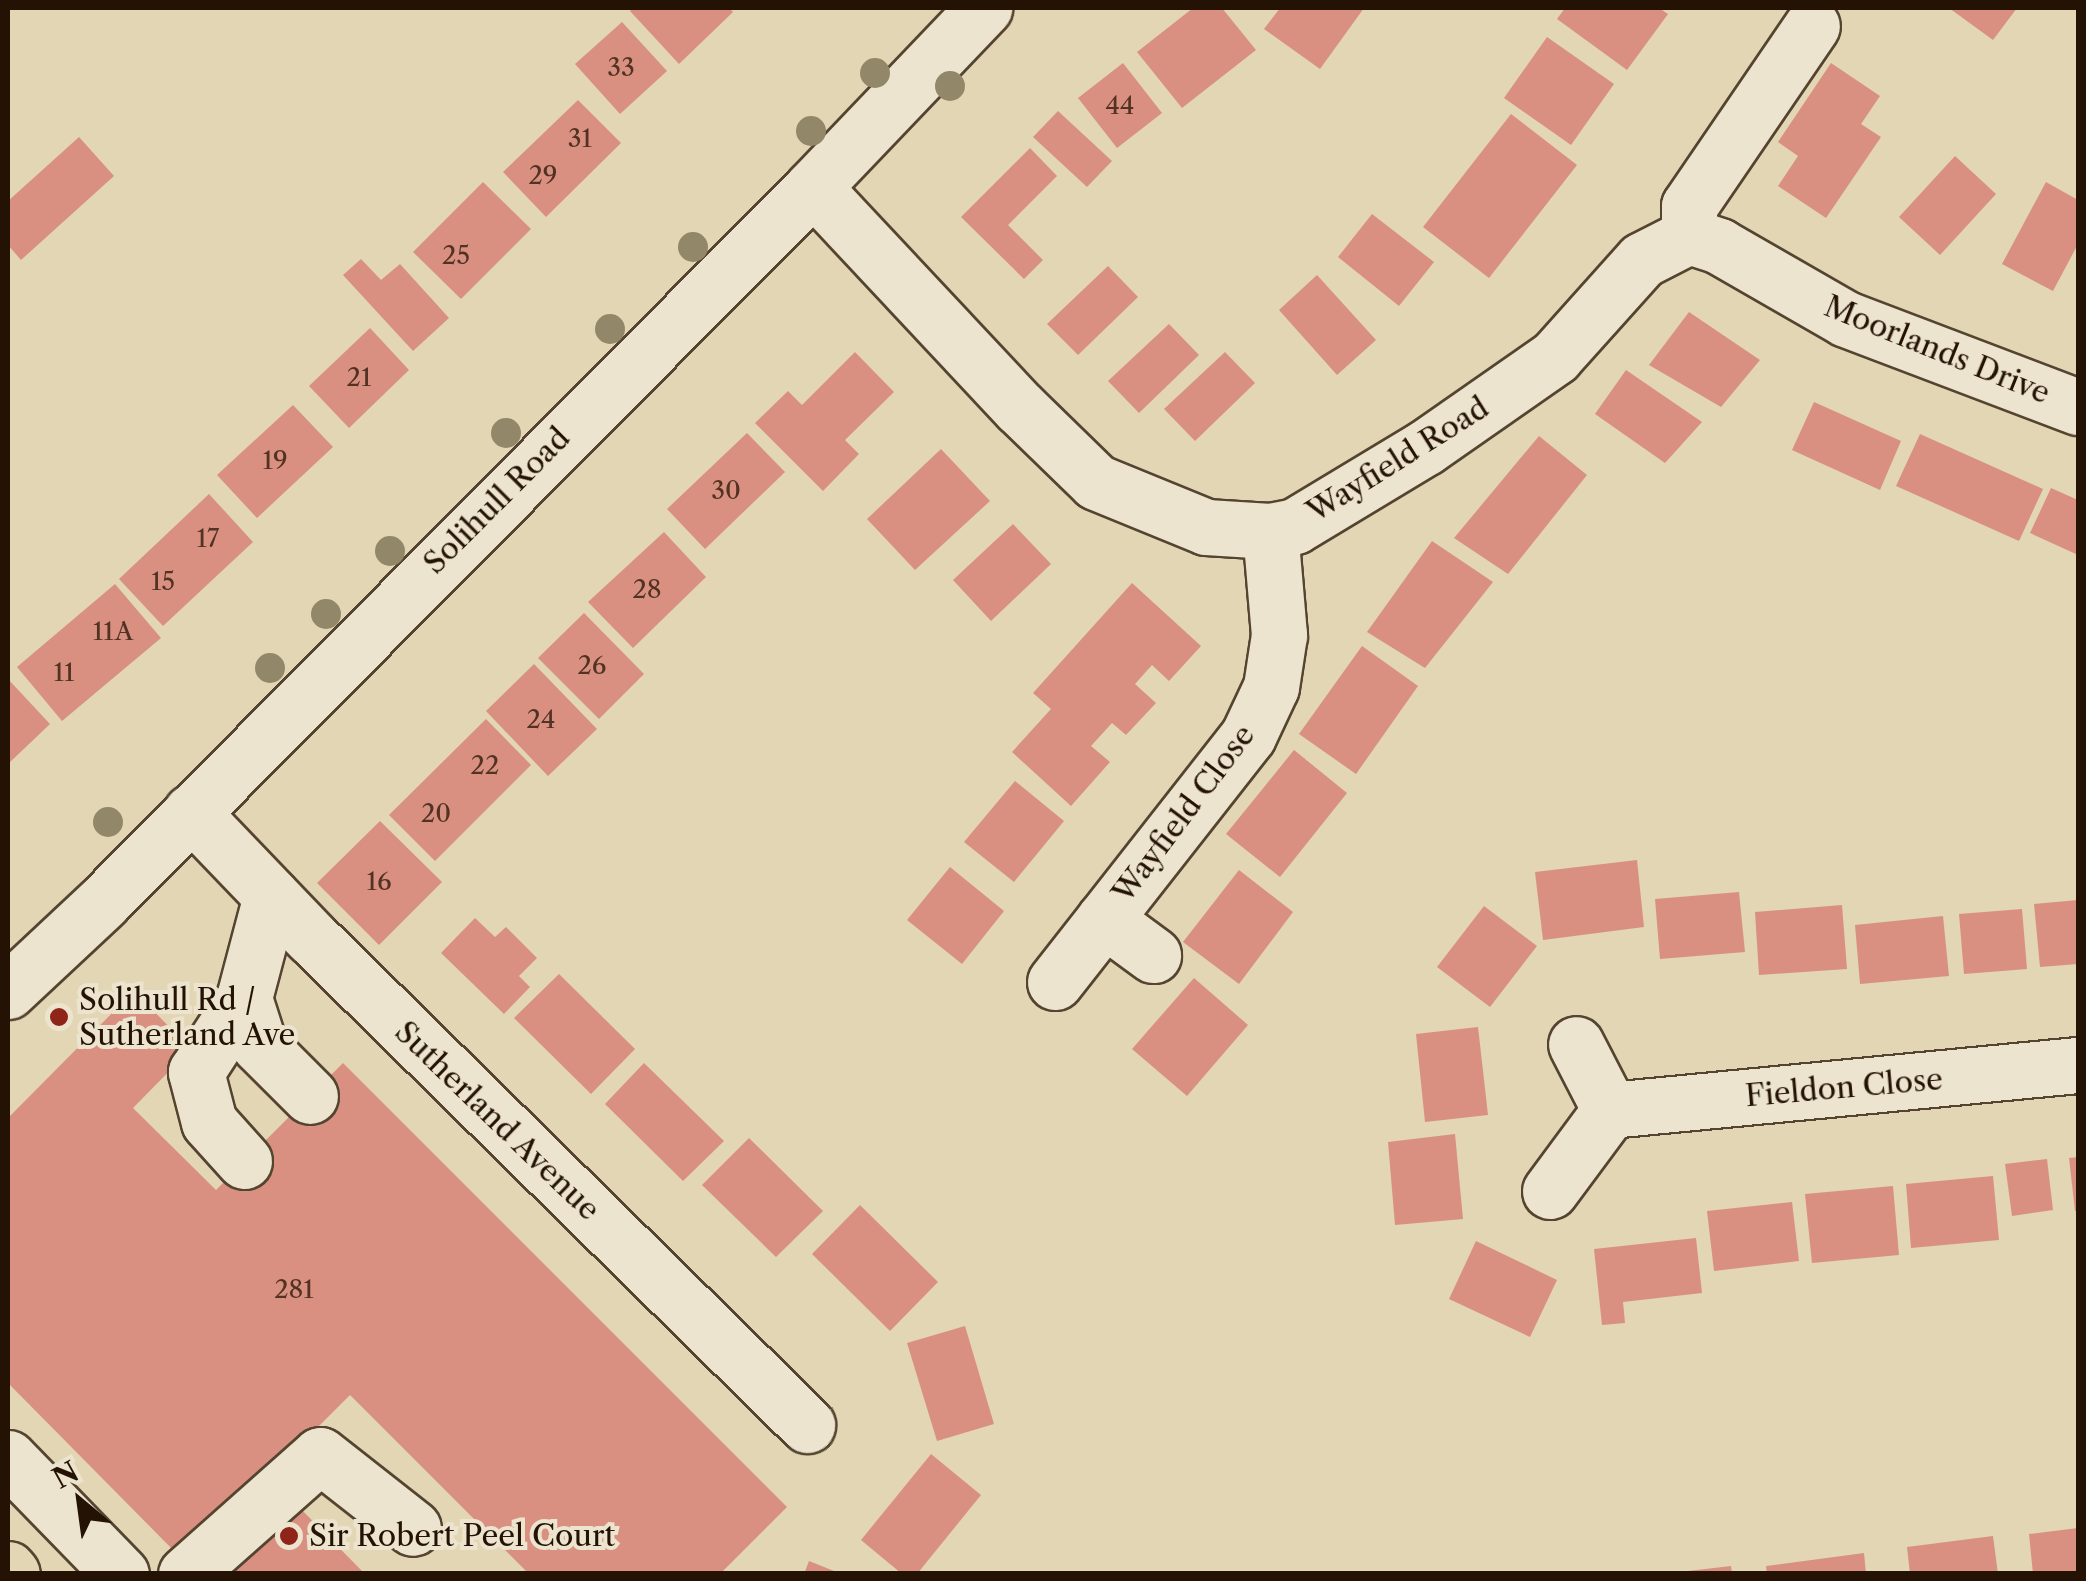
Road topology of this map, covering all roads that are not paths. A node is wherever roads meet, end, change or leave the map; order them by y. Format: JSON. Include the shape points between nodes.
{"nodes":[{"id":1,"x":984,"y":8,"type":"edge"},
{"id":2,"x":1812,"y":26,"type":"dead end"},
{"id":3,"x":813,"y":187,"type":"junction"},
{"id":4,"x":1690,"y":236,"type":"junction"},
{"id":5,"x":2078,"y":407,"type":"edge"},
{"id":6,"x":1270,"y":530,"type":"junction"},
{"id":7,"x":191,"y":812,"type":"junction"},
{"id":8,"x":272,"y":896,"type":"junction"},
{"id":9,"x":1104,"y":919,"type":"junction"},
{"id":10,"x":1153,"y":954,"type":"dead end"},
{"id":11,"x":1055,"y":982,"type":"dead end"},
{"id":12,"x":8,"y":992,"type":"edge"},
{"id":13,"x":244,"y":998,"type":"junction"},
{"id":14,"x":1576,"y":1044,"type":"dead end"},
{"id":15,"x":2078,"y":1066,"type":"edge"},
{"id":16,"x":310,"y":1096,"type":"dead end"},
{"id":17,"x":1610,"y":1110,"type":"junction"},
{"id":18,"x":244,"y":1161,"type":"dead end"},
{"id":19,"x":1550,"y":1191,"type":"dead end"},
{"id":20,"x":807,"y":1425,"type":"dead end"},
{"id":21,"x":8,"y":1458,"type":"edge"},
{"id":22,"x":414,"y":1528,"type":"dead end"},
{"id":23,"x":121,"y":1574,"type":"edge"},
{"id":24,"x":186,"y":1574,"type":"edge"}],
"edges":[{"from":1,"to":3,"type":"street","name":"Solihull Road"},
{"from":2,"to":4,"type":"street","via":[[1689,206]]},
{"from":3,"to":6,"type":"street","name":"Wayfield Road","via":[[1096,482],[1206,527]]},
{"from":3,"to":7,"type":"street","name":"Solihull Road"},
{"from":4,"to":5,"type":"street","name":"Moorlands Drive","via":[[1846,320]]},
{"from":4,"to":6,"type":"street","name":"Wayfield Road","via":[[1642,260],[1554,357],[1442,436],[1294,526]]},
{"from":6,"to":9,"type":"street","name":"Wayfield Close","via":[[1280,635],[1272,687],[1248,736]]},
{"from":7,"to":8,"type":"street","name":"Sutherland Avenue"},
{"from":7,"to":12,"type":"street","name":"Solihull Road"},
{"from":8,"to":13,"type":"street"},
{"from":8,"to":20,"type":"street","name":"Sutherland Avenue"},
{"from":9,"to":10,"type":"street","name":"Wayfield Close"},
{"from":9,"to":11,"type":"street","name":"Wayfield Close"},
{"from":13,"to":16,"type":"street","via":[[259,1045]]},
{"from":13,"to":18,"type":"street","via":[[196,1072],[209,1122]]},
{"from":14,"to":17,"type":"street"},
{"from":15,"to":17,"type":"street","name":"Fieldon Close"},
{"from":17,"to":19,"type":"street"},
{"from":21,"to":23,"type":"street"},
{"from":22,"to":24,"type":"street","via":[[320,1455]]}]}
